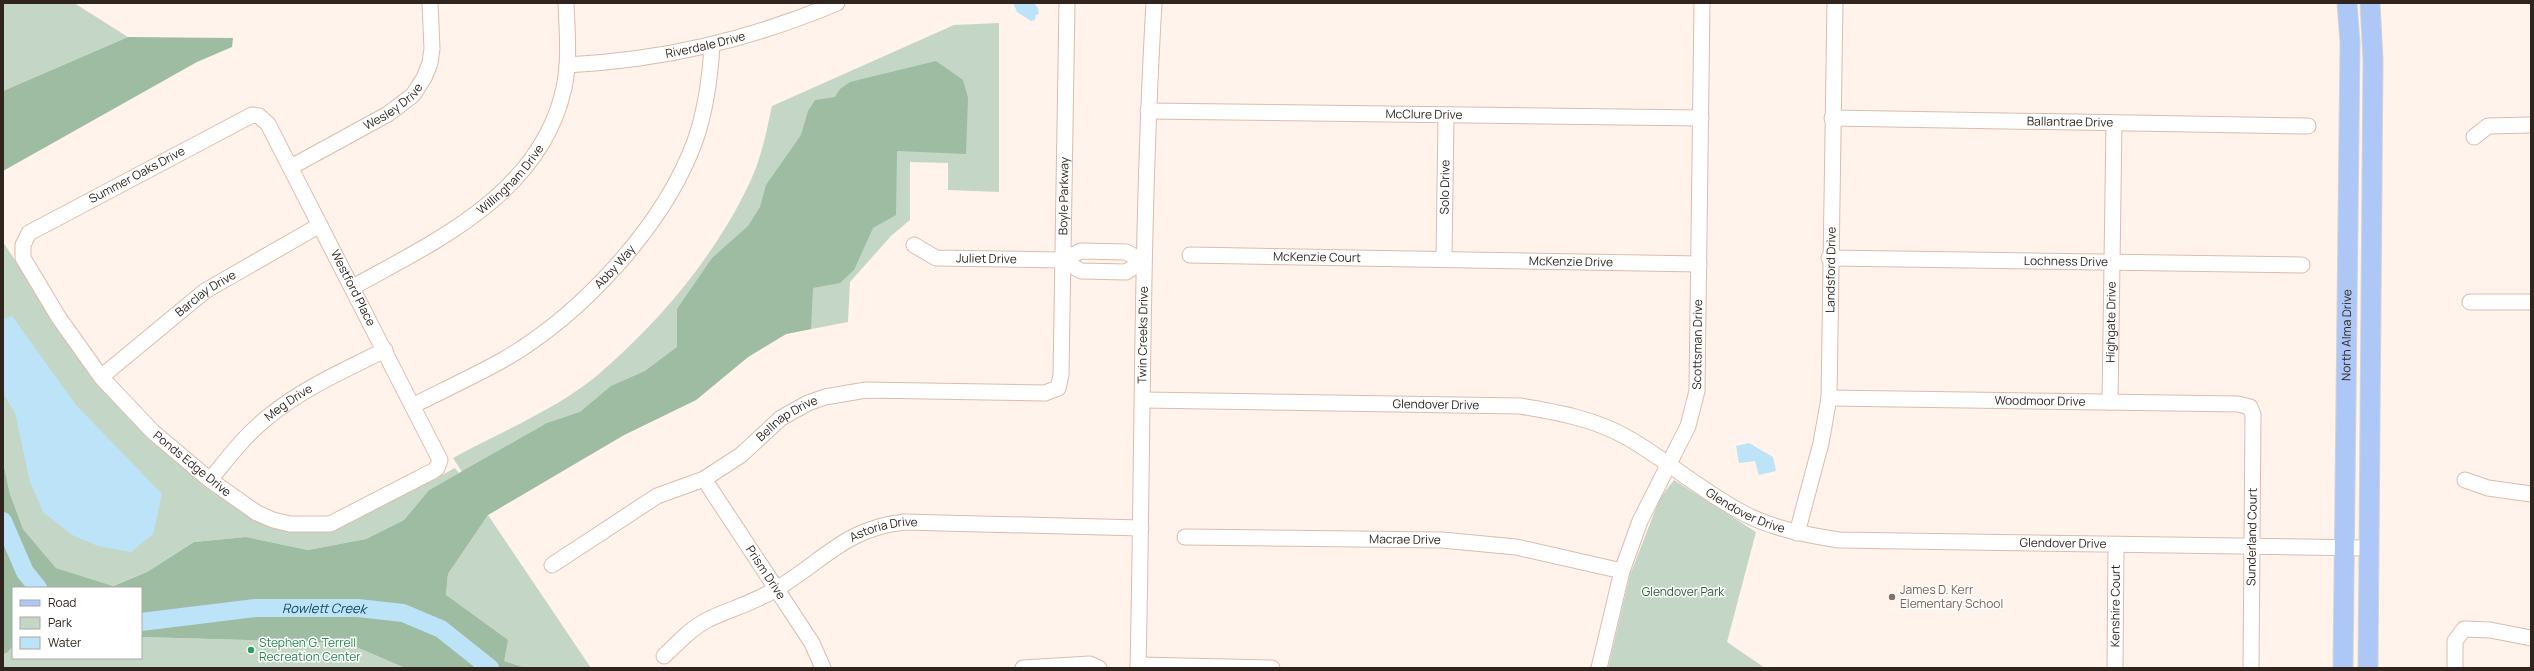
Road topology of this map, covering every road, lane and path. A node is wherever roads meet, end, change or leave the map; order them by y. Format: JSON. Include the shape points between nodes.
{"nodes":[{"id":1,"x":430,"y":3,"type":"edge"},
{"id":2,"x":566,"y":3,"type":"edge"},
{"id":3,"x":837,"y":3,"type":"edge"},
{"id":4,"x":1067,"y":3,"type":"edge"},
{"id":5,"x":1154,"y":3,"type":"edge"},
{"id":6,"x":1702,"y":3,"type":"edge"},
{"id":7,"x":1835,"y":3,"type":"edge"},
{"id":8,"x":2346,"y":3,"type":"edge"},
{"id":9,"x":2370,"y":3,"type":"edge"},
{"id":10,"x":712,"y":46,"type":"junction"},
{"id":11,"x":567,"y":65,"type":"junction"},
{"id":12,"x":1148,"y":111,"type":"junction"},
{"id":13,"x":258,"y":116,"type":"joint"},
{"id":14,"x":1446,"y":116,"type":"junction"},
{"id":15,"x":1701,"y":118,"type":"junction"},
{"id":16,"x":1832,"y":118,"type":"junction"},
{"id":17,"x":2114,"y":123,"type":"junction"},
{"id":18,"x":2531,"y":125,"type":"edge"},
{"id":19,"x":2308,"y":126,"type":"dead end"},
{"id":20,"x":2474,"y":137,"type":"dead end"},
{"id":21,"x":291,"y":167,"type":"junction"},
{"id":22,"x":320,"y":225,"type":"junction"},
{"id":23,"x":23,"y":245,"type":"joint"},
{"id":24,"x":914,"y":245,"type":"dead end"},
{"id":25,"x":1190,"y":255,"type":"dead end"},
{"id":26,"x":1444,"y":258,"type":"junction"},
{"id":27,"x":1829,"y":258,"type":"junction"},
{"id":28,"x":1062,"y":260,"type":"junction"},
{"id":29,"x":1143,"y":261,"type":"junction"},
{"id":30,"x":2112,"y":262,"type":"junction"},
{"id":31,"x":1699,"y":264,"type":"junction"},
{"id":32,"x":2302,"y":265,"type":"dead end"},
{"id":33,"x":353,"y":287,"type":"junction"},
{"id":34,"x":2470,"y":302,"type":"dead end"},
{"id":35,"x":2531,"y":302,"type":"edge"},
{"id":36,"x":386,"y":350,"type":"junction"},
{"id":37,"x":101,"y":377,"type":"junction"},
{"id":38,"x":1058,"y":388,"type":"joint"},
{"id":39,"x":1829,"y":398,"type":"junction"},
{"id":40,"x":1143,"y":400,"type":"junction"},
{"id":41,"x":2110,"y":402,"type":"junction"},
{"id":42,"x":414,"y":405,"type":"junction"},
{"id":43,"x":2250,"y":407,"type":"joint"},
{"id":44,"x":439,"y":464,"type":"joint"},
{"id":45,"x":1669,"y":465,"type":"junction"},
{"id":46,"x":704,"y":479,"type":"junction"},
{"id":47,"x":210,"y":480,"type":"junction"},
{"id":48,"x":2465,"y":480,"type":"dead end"},
{"id":49,"x":2531,"y":494,"type":"edge"},
{"id":50,"x":1141,"y":528,"type":"junction"},
{"id":51,"x":1797,"y":532,"type":"junction"},
{"id":52,"x":1185,"y":537,"type":"dead end"},
{"id":53,"x":2116,"y":545,"type":"junction"},
{"id":54,"x":2252,"y":547,"type":"junction"},
{"id":55,"x":2343,"y":548,"type":"junction"},
{"id":56,"x":2368,"y":548,"type":"junction"},
{"id":57,"x":552,"y":565,"type":"dead end"},
{"id":58,"x":1622,"y":572,"type":"junction"},
{"id":59,"x":775,"y":590,"type":"junction"},
{"id":60,"x":2531,"y":638,"type":"edge"},
{"id":61,"x":664,"y":656,"type":"dead end"},
{"id":62,"x":1138,"y":667,"type":"edge"},
{"id":63,"x":824,"y":668,"type":"edge"},
{"id":64,"x":1023,"y":668,"type":"edge"},
{"id":65,"x":1099,"y":668,"type":"edge"},
{"id":66,"x":1272,"y":668,"type":"edge"},
{"id":67,"x":1599,"y":668,"type":"edge"},
{"id":68,"x":2115,"y":668,"type":"edge"},
{"id":69,"x":2251,"y":668,"type":"edge"},
{"id":70,"x":2343,"y":668,"type":"edge"},
{"id":71,"x":2368,"y":668,"type":"edge"},
{"id":72,"x":2454,"y":668,"type":"edge"}],
"edges":[{"from":1,"to":21,"type":"street","name":"Wesley Drive","via":[[431,56],[424,78],[413,95],[388,114]]},
{"from":2,"to":11,"type":"street","name":"Willingham Drive"},
{"from":3,"to":10,"type":"street","name":"Riverdale Drive","via":[[777,27]]},
{"from":4,"to":28,"type":"street","name":"Boyle Parkway"},
{"from":5,"to":12,"type":"street","name":"Twin Creeks Drive"},
{"from":6,"to":15,"type":"street","name":"Scottsman Drive"},
{"from":7,"to":16,"type":"street","name":"Landsford Drive"},
{"from":8,"to":55,"type":"main road","name":"North Alma Drive","via":[[2350,53]]},
{"from":9,"to":56,"type":"main road","name":"North Alma Drive","via":[[2373,60]]},
{"from":10,"to":11,"type":"street","name":"Riverdale Drive","via":[[610,63]]},
{"from":10,"to":42,"type":"street","name":"Abby Way","via":[[707,96],[695,140],[681,173],[661,206],[610,273],[555,325],[504,360]]},
{"from":11,"to":33,"type":"street","name":"Willingham Drive","via":[[557,112],[531,161],[513,183],[492,203],[444,238]]},
{"from":12,"to":14,"type":"street","name":"McClure Drive"},
{"from":12,"to":29,"type":"street","name":"Twin Creeks Drive"},
{"from":13,"to":21,"type":"street","name":"Westford Place","via":[[268,124]]},
{"from":13,"to":23,"type":"street","name":"Summer Oaks Drive","via":[[246,117],[29,233]]},
{"from":14,"to":15,"type":"street","name":"McClure Drive"},
{"from":14,"to":26,"type":"street","name":"Solo Drive"},
{"from":15,"to":31,"type":"street","name":"Scottsman Drive"},
{"from":16,"to":17,"type":"street","name":"Ballantrae Drive"},
{"from":16,"to":27,"type":"street","name":"Landsford Drive"},
{"from":17,"to":19,"type":"street","name":"Ballantrae Drive"},
{"from":17,"to":30,"type":"street","name":"Highgate Drive"},
{"from":18,"to":20,"type":"street","via":[[2488,126]]},
{"from":21,"to":22,"type":"street","name":"Westford Place"},
{"from":22,"to":33,"type":"street","name":"Westford Place"},
{"from":22,"to":37,"type":"street","name":"Barclay Drive","via":[[205,291]]},
{"from":23,"to":37,"type":"street","name":"Ponds Edge Drive","via":[[22,258],[59,318]]},
{"from":24,"to":28,"type":"street","name":"Juliet Drive","via":[[936,258]]},
{"from":25,"to":26,"type":"street","name":"McKenzie Court"},
{"from":26,"to":31,"type":"street","name":"McKenzie Drive"},
{"from":27,"to":30,"type":"street","name":"Lochness Drive"},
{"from":27,"to":39,"type":"street","name":"Landsford Drive"},
{"from":28,"to":29,"type":"street","name":"Juliet Drive","via":[[1081,251],[1126,252]]},
{"from":28,"to":38,"type":"street","name":"Boyle Parkway","via":[[1061,375]]},
{"from":29,"to":40,"type":"street","name":"Twin Creeks Drive"},
{"from":30,"to":32,"type":"street","name":"Lochness Drive"},
{"from":30,"to":41,"type":"street","name":"Highgate Drive"},
{"from":31,"to":45,"type":"street","name":"Scottsman Drive","via":[[1697,391],[1688,426]]},
{"from":33,"to":36,"type":"street","name":"Westford Place"},
{"from":34,"to":35,"type":"street"},
{"from":36,"to":42,"type":"street","name":"Westford Place"},
{"from":36,"to":47,"type":"street","name":"Meg Drive","via":[[318,383],[268,417],[237,447]]},
{"from":37,"to":47,"type":"street","name":"Ponds Edge Drive","via":[[153,432]]},
{"from":38,"to":46,"type":"street","name":"Bellnap Drive","via":[[1045,393],[866,390],[825,397],[781,418],[741,455]]},
{"from":39,"to":41,"type":"street","name":"Woodmoor Drive"},
{"from":39,"to":51,"type":"street","name":"Landsford Drive","via":[[1821,443]]},
{"from":40,"to":45,"type":"street","name":"Glendover Drive","via":[[1520,406],[1552,411],[1627,437]]},
{"from":40,"to":50,"type":"street","name":"Twin Creeks Drive"},
{"from":41,"to":43,"type":"street","name":"Woodmoor Drive","via":[[2245,404]]},
{"from":42,"to":44,"type":"street","name":"Westford Place","via":[[439,455]]},
{"from":43,"to":54,"type":"street","name":"Sunderland Court","via":[[2253,415]]},
{"from":44,"to":47,"type":"street","name":"Ponds Edge Drive","via":[[433,471],[343,519],[330,524],[312,526],[273,520],[257,513]]},
{"from":45,"to":51,"type":"street","name":"Glendover Drive","via":[[1745,514]]},
{"from":45,"to":58,"type":"street","name":"Scottsman Drive","via":[[1640,521]]},
{"from":46,"to":57,"type":"street","name":"Bellnap Drive","via":[[657,496]]},
{"from":46,"to":59,"type":"street","name":"Prism Drive"},
{"from":48,"to":49,"type":"street","via":[[2488,488]]},
{"from":50,"to":59,"type":"street","name":"Astoria Drive","via":[[891,524],[865,531],[842,542]]},
{"from":50,"to":62,"type":"street","name":"Twin Creeks Drive"},
{"from":51,"to":53,"type":"street","name":"Glendover Drive","via":[[1838,540],[1875,543]]},
{"from":52,"to":58,"type":"street","name":"Macrae Drive","via":[[1442,540],[1516,547]]},
{"from":53,"to":54,"type":"street","name":"Glendover Drive"},
{"from":53,"to":68,"type":"street","name":"Kenshire Court"},
{"from":54,"to":55,"type":"street","name":"Glendover Drive"},
{"from":54,"to":69,"type":"street","name":"Sunderland Court"},
{"from":55,"to":56,"type":"street","name":"Glendover Drive"},
{"from":55,"to":70,"type":"main road","name":"North Alma Drive"},
{"from":56,"to":71,"type":"main road","name":"North Alma Drive"},
{"from":58,"to":67,"type":"street","name":"Scottsman Drive"},
{"from":59,"to":61,"type":"street","name":"Astoria Drive","via":[[708,620],[689,632]]},
{"from":59,"to":63,"type":"street","name":"Prism Drive","via":[[812,643]]},
{"from":60,"to":72,"type":"street","via":[[2469,628],[2460,632],[2455,641]]},
{"from":62,"to":66,"type":"street"},
{"from":64,"to":65,"type":"street","via":[[1090,664]]}]}
